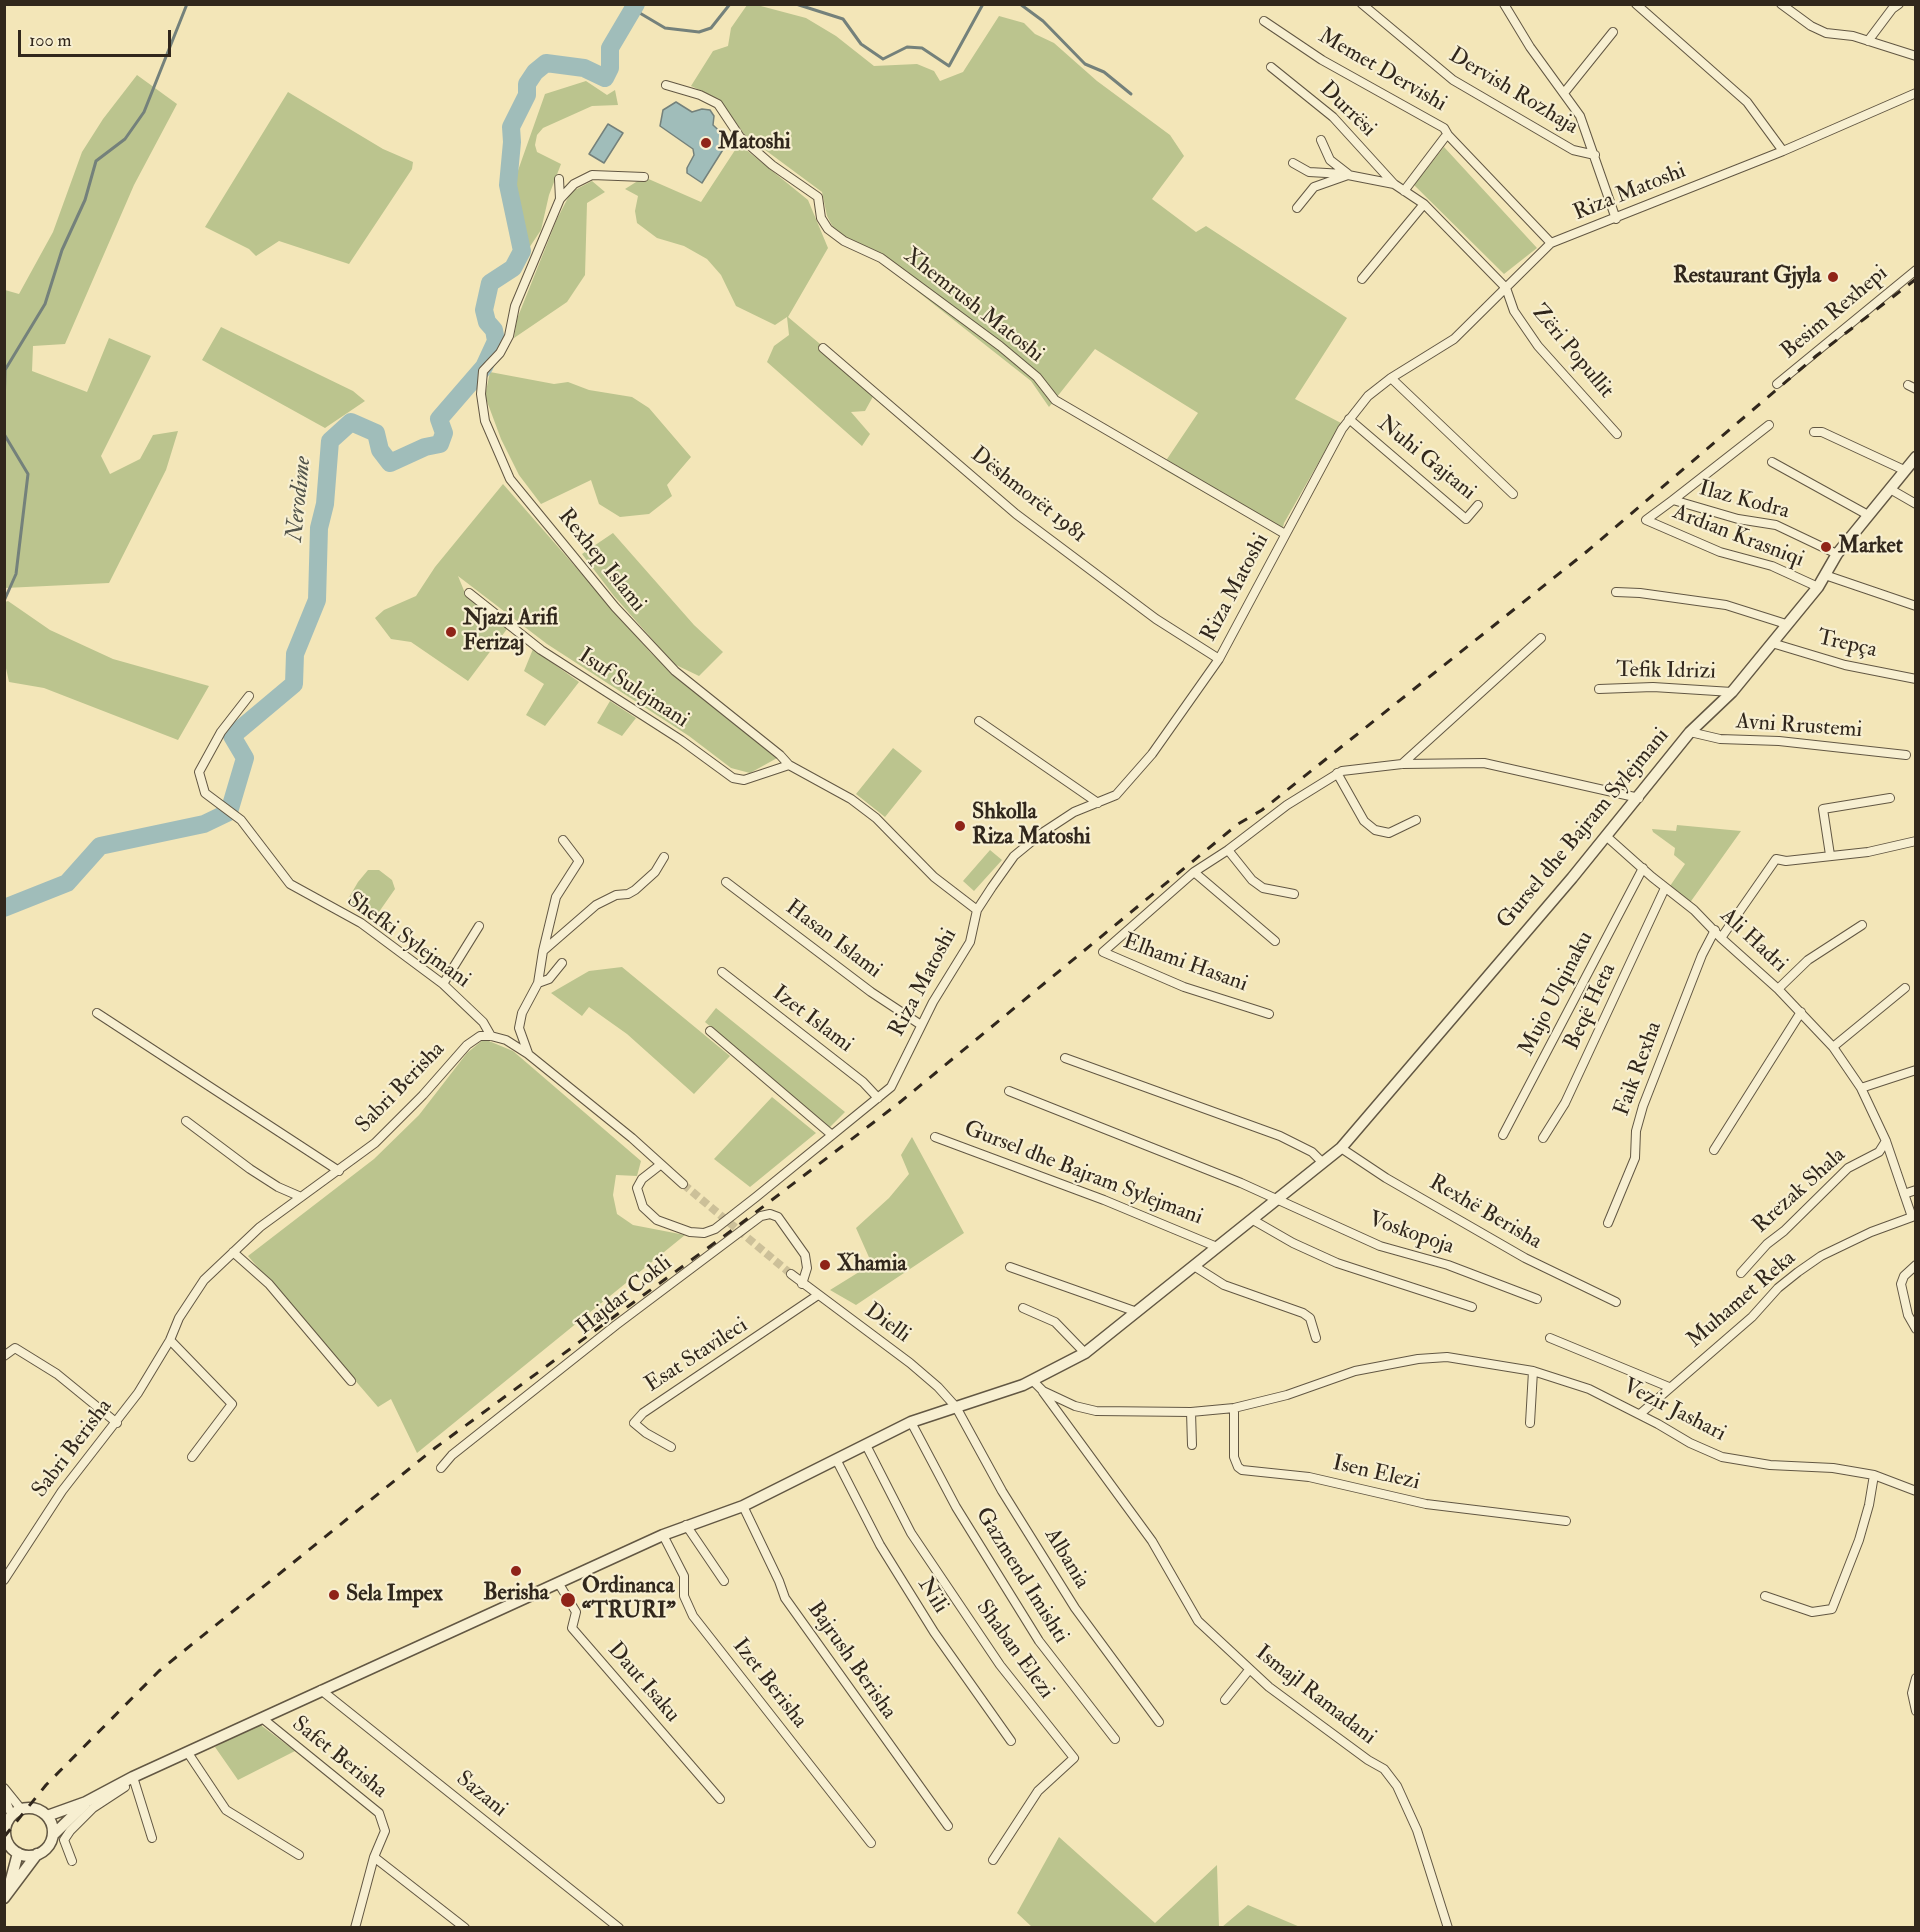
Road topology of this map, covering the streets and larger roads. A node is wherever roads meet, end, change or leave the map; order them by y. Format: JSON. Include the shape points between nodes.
{"nodes":[{"id":1,"x":1362,"y":4,"type":"edge"},
{"id":2,"x":1504,"y":4,"type":"edge"},
{"id":3,"x":1636,"y":4,"type":"edge"},
{"id":4,"x":1781,"y":4,"type":"edge"},
{"id":5,"x":1899,"y":4,"type":"edge"},
{"id":6,"x":1264,"y":21,"type":"dead end"},
{"id":7,"x":1613,"y":32,"type":"dead end"},
{"id":8,"x":1868,"y":41,"type":"junction"},
{"id":9,"x":1916,"y":56,"type":"edge"},
{"id":10,"x":1271,"y":67,"type":"dead end"},
{"id":11,"x":666,"y":85,"type":"dead end"},
{"id":12,"x":1564,"y":93,"type":"junction"},
{"id":13,"x":1916,"y":93,"type":"edge"},
{"id":14,"x":1448,"y":135,"type":"junction"},
{"id":15,"x":1321,"y":140,"type":"dead end"},
{"id":16,"x":1783,"y":151,"type":"junction"},
{"id":17,"x":1595,"y":155,"type":"junction"},
{"id":18,"x":1293,"y":163,"type":"dead end"},
{"id":19,"x":1348,"y":175,"type":"junction"},
{"id":20,"x":644,"y":177,"type":"dead end"},
{"id":21,"x":559,"y":179,"type":"dead end"},
{"id":22,"x":1394,"y":184,"type":"junction"},
{"id":23,"x":1404,"y":191,"type":"junction"},
{"id":24,"x":560,"y":199,"type":"junction"},
{"id":25,"x":1424,"y":204,"type":"junction"},
{"id":26,"x":1297,"y":208,"type":"dead end"},
{"id":27,"x":1616,"y":219,"type":"junction"},
{"id":28,"x":1551,"y":243,"type":"junction"},
{"id":29,"x":1916,"y":270,"type":"edge"},
{"id":30,"x":1362,"y":279,"type":"dead end"},
{"id":31,"x":1506,"y":288,"type":"junction"},
{"id":32,"x":823,"y":348,"type":"dead end"},
{"id":33,"x":1391,"y":378,"type":"junction"},
{"id":34,"x":1777,"y":384,"type":"dead end"},
{"id":35,"x":1349,"y":419,"type":"junction"},
{"id":36,"x":1768,"y":425,"type":"dead end"},
{"id":37,"x":1814,"y":432,"type":"dead end"},
{"id":38,"x":1617,"y":434,"type":"dead end"},
{"id":39,"x":1916,"y":456,"type":"edge"},
{"id":40,"x":1772,"y":462,"type":"dead end"},
{"id":41,"x":1904,"y":470,"type":"junction"},
{"id":42,"x":1890,"y":489,"type":"junction"},
{"id":43,"x":1513,"y":494,"type":"dead end"},
{"id":44,"x":1673,"y":500,"type":"junction"},
{"id":45,"x":1916,"y":504,"type":"edge"},
{"id":46,"x":1478,"y":505,"type":"dead end"},
{"id":47,"x":1868,"y":515,"type":"junction"},
{"id":48,"x":1646,"y":520,"type":"joint"},
{"id":49,"x":1285,"y":534,"type":"junction"},
{"id":50,"x":1837,"y":554,"type":"junction"},
{"id":51,"x":1825,"y":575,"type":"junction"},
{"id":52,"x":1818,"y":587,"type":"junction"},
{"id":53,"x":1616,"y":592,"type":"dead end"},
{"id":54,"x":469,"y":593,"type":"dead end"},
{"id":55,"x":1916,"y":606,"type":"edge"},
{"id":56,"x":1786,"y":624,"type":"junction"},
{"id":57,"x":1541,"y":638,"type":"dead end"},
{"id":58,"x":1772,"y":643,"type":"junction"},
{"id":59,"x":1219,"y":659,"type":"junction"},
{"id":60,"x":1916,"y":678,"type":"edge"},
{"id":61,"x":1599,"y":689,"type":"dead end"},
{"id":62,"x":1732,"y":692,"type":"junction"},
{"id":63,"x":249,"y":696,"type":"dead end"},
{"id":64,"x":979,"y":721,"type":"dead end"},
{"id":65,"x":1690,"y":732,"type":"junction"},
{"id":66,"x":1906,"y":755,"type":"dead end"},
{"id":67,"x":1402,"y":764,"type":"junction"},
{"id":68,"x":789,"y":765,"type":"junction"},
{"id":69,"x":1337,"y":773,"type":"junction"},
{"id":70,"x":1639,"y":798,"type":"junction"},
{"id":71,"x":1890,"y":798,"type":"dead end"},
{"id":72,"x":1098,"y":803,"type":"junction"},
{"id":73,"x":1416,"y":820,"type":"dead end"},
{"id":74,"x":1606,"y":836,"type":"junction"},
{"id":75,"x":563,"y":840,"type":"dead end"},
{"id":76,"x":1916,"y":841,"type":"edge"},
{"id":77,"x":1228,"y":850,"type":"junction"},
{"id":78,"x":1830,"y":855,"type":"junction"},
{"id":79,"x":663,"y":857,"type":"dead end"},
{"id":80,"x":1643,"y":868,"type":"junction"},
{"id":81,"x":1194,"y":872,"type":"junction"},
{"id":82,"x":726,"y":882,"type":"dead end"},
{"id":83,"x":1665,"y":888,"type":"junction"},
{"id":84,"x":1294,"y":894,"type":"dead end"},
{"id":85,"x":977,"y":910,"type":"junction"},
{"id":86,"x":1862,"y":925,"type":"dead end"},
{"id":87,"x":479,"y":926,"type":"dead end"},
{"id":88,"x":1715,"y":930,"type":"junction"},
{"id":89,"x":1721,"y":938,"type":"junction"},
{"id":90,"x":1275,"y":941,"type":"dead end"},
{"id":91,"x":543,"y":951,"type":"junction"},
{"id":92,"x":562,"y":963,"type":"dead end"},
{"id":93,"x":722,"y":972,"type":"dead end"},
{"id":94,"x":538,"y":983,"type":"junction"},
{"id":95,"x":443,"y":984,"type":"junction"},
{"id":96,"x":1905,"y":988,"type":"dead end"},
{"id":97,"x":1778,"y":989,"type":"junction"},
{"id":98,"x":1801,"y":1012,"type":"junction"},
{"id":99,"x":97,"y":1013,"type":"dead end"},
{"id":100,"x":1269,"y":1014,"type":"dead end"},
{"id":101,"x":520,"y":1022,"type":"junction"},
{"id":102,"x":921,"y":1025,"type":"junction"},
{"id":103,"x":710,"y":1030,"type":"dead end"},
{"id":104,"x":491,"y":1036,"type":"junction"},
{"id":105,"x":506,"y":1040,"type":"junction"},
{"id":106,"x":1833,"y":1047,"type":"junction"},
{"id":107,"x":528,"y":1053,"type":"junction"},
{"id":108,"x":1065,"y":1058,"type":"dead end"},
{"id":109,"x":1916,"y":1070,"type":"edge"},
{"id":110,"x":1861,"y":1088,"type":"junction"},
{"id":111,"x":1009,"y":1091,"type":"dead end"},
{"id":112,"x":878,"y":1098,"type":"junction"},
{"id":113,"x":186,"y":1121,"type":"dead end"},
{"id":114,"x":832,"y":1135,"type":"junction"},
{"id":115,"x":1503,"y":1135,"type":"dead end"},
{"id":116,"x":935,"y":1137,"type":"dead end"},
{"id":117,"x":1544,"y":1138,"type":"dead end"},
{"id":118,"x":1886,"y":1141,"type":"junction"},
{"id":119,"x":1341,"y":1148,"type":"junction"},
{"id":120,"x":1714,"y":1150,"type":"dead end"},
{"id":121,"x":1322,"y":1162,"type":"junction"},
{"id":122,"x":660,"y":1165,"type":"junction"},
{"id":123,"x":339,"y":1170,"type":"junction"},
{"id":124,"x":683,"y":1184,"type":"tunnel mouth"},
{"id":125,"x":1916,"y":1190,"type":"edge"},
{"id":126,"x":1904,"y":1194,"type":"junction"},
{"id":127,"x":301,"y":1197,"type":"junction"},
{"id":128,"x":1274,"y":1200,"type":"junction"},
{"id":129,"x":1914,"y":1217,"type":"edge"},
{"id":130,"x":1253,"y":1220,"type":"junction"},
{"id":131,"x":1608,"y":1223,"type":"dead end"},
{"id":132,"x":1217,"y":1247,"type":"junction"},
{"id":133,"x":233,"y":1252,"type":"junction"},
{"id":134,"x":1916,"y":1265,"type":"edge"},
{"id":135,"x":1194,"y":1266,"type":"junction"},
{"id":136,"x":1010,"y":1267,"type":"dead end"},
{"id":137,"x":1741,"y":1273,"type":"dead end"},
{"id":138,"x":791,"y":1274,"type":"tunnel mouth"},
{"id":139,"x":802,"y":1284,"type":"junction"},
{"id":140,"x":818,"y":1295,"type":"junction"},
{"id":141,"x":1537,"y":1299,"type":"dead end"},
{"id":142,"x":1616,"y":1302,"type":"dead end"},
{"id":143,"x":1472,"y":1306,"type":"dead end"},
{"id":144,"x":1023,"y":1308,"type":"dead end"},
{"id":145,"x":1137,"y":1312,"type":"junction"},
{"id":146,"x":1916,"y":1329,"type":"edge"},
{"id":147,"x":1316,"y":1338,"type":"dead end"},
{"id":148,"x":1550,"y":1338,"type":"dead end"},
{"id":149,"x":170,"y":1340,"type":"junction"},
{"id":150,"x":1085,"y":1353,"type":"junction"},
{"id":151,"x":4,"y":1356,"type":"edge"},
{"id":152,"x":1533,"y":1371,"type":"junction"},
{"id":153,"x":351,"y":1381,"type":"dead end"},
{"id":154,"x":1033,"y":1381,"type":"junction"},
{"id":155,"x":1669,"y":1387,"type":"junction"},
{"id":156,"x":1043,"y":1391,"type":"junction"},
{"id":157,"x":956,"y":1407,"type":"junction"},
{"id":158,"x":1234,"y":1408,"type":"junction"},
{"id":159,"x":1191,"y":1412,"type":"junction"},
{"id":160,"x":1640,"y":1414,"type":"junction"},
{"id":161,"x":911,"y":1422,"type":"junction"},
{"id":162,"x":117,"y":1423,"type":"junction"},
{"id":163,"x":1530,"y":1423,"type":"dead end"},
{"id":164,"x":866,"y":1445,"type":"junction"},
{"id":165,"x":1192,"y":1445,"type":"dead end"},
{"id":166,"x":671,"y":1447,"type":"dead end"},
{"id":167,"x":192,"y":1456,"type":"dead end"},
{"id":168,"x":837,"y":1461,"type":"junction"},
{"id":169,"x":441,"y":1467,"type":"dead end"},
{"id":170,"x":1874,"y":1475,"type":"junction"},
{"id":171,"x":1916,"y":1491,"type":"edge"},
{"id":172,"x":743,"y":1506,"type":"junction"},
{"id":173,"x":1566,"y":1521,"type":"dead end"},
{"id":174,"x":686,"y":1525,"type":"junction"},
{"id":175,"x":663,"y":1535,"type":"junction"},
{"id":176,"x":8,"y":1570,"type":"edge"},
{"id":177,"x":4,"y":1580,"type":"edge"},
{"id":178,"x":724,"y":1581,"type":"dead end"},
{"id":179,"x":559,"y":1584,"type":"junction"},
{"id":180,"x":1765,"y":1596,"type":"dead end"},
{"id":181,"x":1249,"y":1670,"type":"junction"},
{"id":182,"x":1916,"y":1677,"type":"edge"},
{"id":183,"x":321,"y":1690,"type":"junction"},
{"id":184,"x":1225,"y":1700,"type":"dead end"},
{"id":185,"x":1916,"y":1711,"type":"edge"},
{"id":186,"x":262,"y":1718,"type":"junction"},
{"id":187,"x":1160,"y":1722,"type":"dead end"},
{"id":188,"x":1115,"y":1739,"type":"dead end"},
{"id":189,"x":1011,"y":1741,"type":"dead end"},
{"id":190,"x":188,"y":1753,"type":"junction"},
{"id":191,"x":134,"y":1779,"type":"junction"},
{"id":192,"x":4,"y":1788,"type":"edge"},
{"id":193,"x":4,"y":1797,"type":"edge"},
{"id":194,"x":720,"y":1799,"type":"dead end"},
{"id":195,"x":86,"y":1802,"type":"junction"},
{"id":196,"x":21,"y":1809,"type":"junction"},
{"id":197,"x":47,"y":1816,"type":"junction"},
{"id":198,"x":8,"y":1821,"type":"edge"},
{"id":199,"x":948,"y":1826,"type":"dead end"},
{"id":200,"x":53,"y":1835,"type":"junction"},
{"id":201,"x":5,"y":1836,"type":"edge"},
{"id":202,"x":152,"y":1838,"type":"dead end"},
{"id":203,"x":871,"y":1843,"type":"dead end"},
{"id":204,"x":18,"y":1853,"type":"junction"},
{"id":205,"x":37,"y":1854,"type":"junction"},
{"id":206,"x":299,"y":1855,"type":"dead end"},
{"id":207,"x":374,"y":1857,"type":"junction"},
{"id":208,"x":993,"y":1860,"type":"dead end"},
{"id":209,"x":72,"y":1861,"type":"dead end"},
{"id":210,"x":6,"y":1896,"type":"edge"},
{"id":211,"x":355,"y":1928,"type":"edge"},
{"id":212,"x":465,"y":1928,"type":"edge"},
{"id":213,"x":620,"y":1928,"type":"edge"},
{"id":214,"x":1448,"y":1928,"type":"edge"}],
"edges":[{"from":1,"to":17,"type":"street","name":"Dervish Rozhaja","via":[[1453,80],[1573,150]]},
{"from":2,"to":12,"type":"street"},
{"from":3,"to":16,"type":"street","via":[[1747,102]]},
{"from":4,"to":8,"type":"street","via":[[1826,33]]},
{"from":5,"to":8,"type":"street"},
{"from":6,"to":14,"type":"street","name":"Memet Dervishi","via":[[1322,60],[1437,122]]},
{"from":7,"to":12,"type":"street"},
{"from":8,"to":9,"type":"street"},
{"from":10,"to":22,"type":"street","name":"Durrësi","via":[[1333,117]]},
{"from":11,"to":49,"type":"street","name":"Xhemrush Matoshi","via":[[718,105],[740,136],[772,165],[818,197],[821,218],[828,229],[881,258],[990,339],[1037,377],[1055,400]]},
{"from":12,"to":17,"type":"street","via":[[1580,116]]},
{"from":13,"to":16,"type":"street","name":"Riza Matoshi"},
{"from":14,"to":23,"type":"street","name":"Memet Dervishi"},
{"from":14,"to":28,"type":"street","name":"Memet Dervishi"},
{"from":15,"to":19,"type":"street","name":"Durrësi","via":[[1330,160]]},
{"from":16,"to":27,"type":"street","name":"Riza Matoshi"},
{"from":17,"to":27,"type":"street"},
{"from":18,"to":19,"type":"street","name":"Durrësi","via":[[1309,172]]},
{"from":19,"to":22,"type":"street","name":"Durrësi"},
{"from":19,"to":26,"type":"street","via":[[1314,187]]},
{"from":20,"to":24,"type":"street","name":"Rexhep Islami","via":[[592,174],[574,183]]},
{"from":21,"to":24,"type":"street"},
{"from":22,"to":23,"type":"street","name":"Durrësi"},
{"from":23,"to":25,"type":"street","name":"Durrësi"},
{"from":24,"to":68,"type":"street","name":"Rexhep Islami","via":[[515,306],[509,336],[483,371],[485,421],[510,479],[640,636],[675,671]]},
{"from":25,"to":30,"type":"street"},
{"from":25,"to":31,"type":"street","name":"Durrësi"},
{"from":27,"to":28,"type":"street","name":"Riza Matoshi"},
{"from":28,"to":31,"type":"street","name":"Riza Matoshi"},
{"from":29,"to":34,"type":"street","name":"Besim Rexhepi"},
{"from":31,"to":33,"type":"street","name":"Riza Matoshi","via":[[1454,339]]},
{"from":31,"to":38,"type":"street","name":"Zëri Popullit","via":[[1514,311],[1538,346]]},
{"from":32,"to":59,"type":"street","name":"Dëshmorët 1981","via":[[1016,514],[1156,619]]},
{"from":33,"to":35,"type":"street","name":"Riza Matoshi","via":[[1368,396]]},
{"from":33,"to":43,"type":"street"},
{"from":35,"to":46,"type":"street","name":"Nuhi Gajtani","via":[[1466,519]]},
{"from":35,"to":49,"type":"street","name":"Riza Matoshi"},
{"from":36,"to":44,"type":"street","name":"Ilaz Kodra"},
{"from":37,"to":41,"type":"street","via":[[1822,432]]},
{"from":39,"to":41,"type":"street","name":"Gursel dhe Bajram Sylejmani"},
{"from":40,"to":47,"type":"street"},
{"from":41,"to":42,"type":"street","name":"Gursel dhe Bajram Sylejmani"},
{"from":42,"to":45,"type":"street"},
{"from":42,"to":47,"type":"street","name":"Gursel dhe Bajram Sylejmani"},
{"from":44,"to":48,"type":"street","name":"Ilaz Kodra"},
{"from":44,"to":50,"type":"street","name":"Ilaz Kodra","via":[[1738,519],[1776,525]]},
{"from":47,"to":50,"type":"street","name":"Gursel dhe Bajram Sylejmani"},
{"from":48,"to":52,"type":"street","name":"Ardian Krasniqi"},
{"from":49,"to":59,"type":"street","name":"Riza Matoshi"},
{"from":50,"to":51,"type":"street","name":"Gursel dhe Bajram Sylejmani"},
{"from":51,"to":52,"type":"street","name":"Gursel dhe Bajram Sylejmani"},
{"from":51,"to":55,"type":"street"},
{"from":52,"to":56,"type":"street","name":"Gursel dhe Bajram Sylejmani"},
{"from":53,"to":56,"type":"street","via":[[1726,605]]},
{"from":54,"to":68,"type":"street","name":"Isuf Sulejmani","via":[[541,650],[733,778],[744,780]]},
{"from":56,"to":58,"type":"street","name":"Gursel dhe Bajram Sylejmani"},
{"from":57,"to":67,"type":"street"},
{"from":58,"to":60,"type":"street","name":"Trepça","via":[[1845,665]]},
{"from":58,"to":62,"type":"street","name":"Gursel dhe Bajram Sylejmani"},
{"from":59,"to":72,"type":"street","name":"Riza Matoshi","via":[[1152,754],[1116,795]]},
{"from":61,"to":62,"type":"street","name":"Tefik Idrizi","via":[[1653,687]]},
{"from":62,"to":65,"type":"street","name":"Gursel dhe Bajram Sylejmani"},
{"from":63,"to":95,"type":"street","name":"Shefki Sylejmani","via":[[220,732],[199,772],[205,793],[241,820],[290,884],[361,923]]},
{"from":64,"to":72,"type":"street"},
{"from":65,"to":66,"type":"street","name":"Avni Rrustemi","via":[[1720,739],[1779,741]]},
{"from":65,"to":70,"type":"street","name":"Gursel dhe Bajram Sylejmani"},
{"from":67,"to":69,"type":"street","name":"Elhami Hasani","via":[[1356,767]]},
{"from":67,"to":70,"type":"street","name":"Elhami Hasani","via":[[1484,763]]},
{"from":68,"to":85,"type":"street","name":"Rexhep Islami","via":[[876,818],[934,877]]},
{"from":69,"to":73,"type":"street","via":[[1364,821],[1375,830],[1389,833]]},
{"from":69,"to":77,"type":"street","name":"Elhami Hasani"},
{"from":70,"to":74,"type":"street","name":"Gursel dhe Bajram Sylejmani"},
{"from":71,"to":78,"type":"street","via":[[1823,809]]},
{"from":72,"to":85,"type":"street","name":"Riza Matoshi","via":[[1074,812],[1014,856]]},
{"from":74,"to":80,"type":"street","name":"Ali Hadri"},
{"from":74,"to":119,"type":"street","name":"Gursel dhe Bajram Sylejmani"},
{"from":75,"to":91,"type":"street","via":[[579,861],[556,897]]},
{"from":76,"to":78,"type":"street","via":[[1868,852]]},
{"from":77,"to":81,"type":"street","name":"Elhami Hasani"},
{"from":77,"to":84,"type":"street","via":[[1263,888]]},
{"from":78,"to":89,"type":"street","via":[[1776,859]]},
{"from":79,"to":91,"type":"street","via":[[655,872],[635,890],[596,905]]},
{"from":80,"to":83,"type":"street","name":"Ali Hadri"},
{"from":80,"to":115,"type":"street","name":"Mujo Ulqinaku"},
{"from":81,"to":90,"type":"street"},
{"from":81,"to":100,"type":"street","name":"Elhami Hasani","via":[[1103,952],[1184,987]]},
{"from":82,"to":102,"type":"street","name":"Hasan Islami"},
{"from":83,"to":88,"type":"street","name":"Ali Hadri"},
{"from":83,"to":117,"type":"street","name":"Beqë Heta","via":[[1565,1103]]},
{"from":85,"to":102,"type":"street","name":"Riza Matoshi","via":[[970,942]]},
{"from":86,"to":97,"type":"street","via":[[1808,960]]},
{"from":87,"to":95,"type":"street"},
{"from":88,"to":89,"type":"street","name":"Ali Hadri"},
{"from":88,"to":131,"type":"street","name":"Faik Rexha","via":[[1643,1106],[1635,1131],[1635,1158]]},
{"from":89,"to":97,"type":"street","name":"Ali Hadri"},
{"from":91,"to":94,"type":"street"},
{"from":92,"to":94,"type":"street","via":[[549,979]]},
{"from":93,"to":112,"type":"street","name":"Izet Islami","via":[[863,1082]]},
{"from":94,"to":101,"type":"street"},
{"from":95,"to":104,"type":"street","name":"Shefki Sylejmani","via":[[478,1016]]},
{"from":96,"to":106,"type":"street"},
{"from":97,"to":98,"type":"street","name":"Ali Hadri"},
{"from":98,"to":106,"type":"street","name":"Ali Hadri"},
{"from":98,"to":120,"type":"street"},
{"from":99,"to":123,"type":"street"},
{"from":101,"to":105,"type":"street"},
{"from":101,"to":107,"type":"street"},
{"from":102,"to":112,"type":"street","name":"Riza Matoshi","via":[[891,1087]]},
{"from":103,"to":114,"type":"street"},
{"from":104,"to":105,"type":"street"},
{"from":104,"to":123,"type":"street","name":"Sabri Berisha","via":[[480,1036],[467,1045],[375,1143]]},
{"from":105,"to":107,"type":"street"},
{"from":106,"to":110,"type":"street","name":"Ali Hadri"},
{"from":107,"to":122,"type":"street"},
{"from":108,"to":121,"type":"street","via":[[1280,1136],[1312,1152]]},
{"from":109,"to":110,"type":"street"},
{"from":110,"to":118,"type":"street","name":"Ali Hadri"},
{"from":111,"to":128,"type":"street","via":[[1202,1167]]},
{"from":112,"to":114,"type":"street","name":"Riza Matoshi"},
{"from":113,"to":127,"type":"street","via":[[250,1169]]},
{"from":114,"to":122,"type":"street","name":"Riza Matoshi","via":[[715,1229],[704,1233],[657,1221],[643,1207],[637,1188]]},
{"from":116,"to":132,"type":"street","name":"Gursel dhe Bajram Sylejmani"},
{"from":118,"to":126,"type":"street","name":"Ali Hadri"},
{"from":118,"to":137,"type":"street","name":"Rrezak Shala","via":[[1879,1152],[1848,1168]]},
{"from":119,"to":121,"type":"street","name":"Gursel dhe Bajram Sylejmani"},
{"from":119,"to":142,"type":"street","name":"Rexhë Berisha","via":[[1525,1258]]},
{"from":121,"to":128,"type":"street","name":"Gursel dhe Bajram Sylejmani"},
{"from":122,"to":124,"type":"street"},
{"from":123,"to":127,"type":"street","name":"Sabri Berisha"},
{"from":125,"to":126,"type":"street"},
{"from":126,"to":129,"type":"street","name":"Ali Hadri"},
{"from":127,"to":133,"type":"street","name":"Sabri Berisha"},
{"from":128,"to":130,"type":"street","name":"Gursel dhe Bajram Sylejmani"},
{"from":128,"to":141,"type":"street","name":"Voskopoja","via":[[1380,1246],[1448,1265]]},
{"from":129,"to":155,"type":"street","name":"Muhamet Reka","via":[[1870,1232],[1798,1272]]},
{"from":130,"to":132,"type":"street","name":"Gursel dhe Bajram Sylejmani"},
{"from":130,"to":143,"type":"street","via":[[1337,1263]]},
{"from":132,"to":135,"type":"street","name":"Gursel dhe Bajram Sylejmani"},
{"from":133,"to":149,"type":"street","name":"Sabri Berisha","via":[[204,1280],[179,1318]]},
{"from":133,"to":153,"type":"street","via":[[269,1284]]},
{"from":134,"to":146,"type":"street","via":[[1900,1284]]},
{"from":135,"to":145,"type":"street","name":"Gursel dhe Bajram Sylejmani"},
{"from":135,"to":147,"type":"street","via":[[1224,1285],[1303,1313],[1310,1318]]},
{"from":136,"to":145,"type":"street"},
{"from":138,"to":139,"type":"street","name":"Dielli"},
{"from":139,"to":140,"type":"street","name":"Dielli"},
{"from":139,"to":169,"type":"street","name":"Hajdar Cokli","via":[[807,1261],[801,1248],[778,1217],[761,1216],[616,1325]]},
{"from":140,"to":157,"type":"street","name":"Dielli","via":[[910,1363]]},
{"from":140,"to":166,"type":"street","name":"Esat Stavileci","via":[[634,1423]]},
{"from":144,"to":150,"type":"street","via":[[1055,1322]]},
{"from":145,"to":150,"type":"street","name":"Gursel dhe Bajram Sylejmani"},
{"from":148,"to":155,"type":"street"},
{"from":149,"to":162,"type":"street","name":"Sabri Berisha"},
{"from":149,"to":167,"type":"street","via":[[232,1404]]},
{"from":150,"to":154,"type":"street","name":"Gursel dhe Bajram Sylejmani"},
{"from":151,"to":162,"type":"street","via":[[15,1348],[57,1374]]},
{"from":152,"to":158,"type":"street","name":"Vezir Jashari","via":[[1447,1357],[1418,1359],[1355,1371],[1287,1395]]},
{"from":152,"to":160,"type":"street","name":"Vezir Jashari","via":[[1589,1389]]},
{"from":152,"to":163,"type":"street"},
{"from":154,"to":156,"type":"street","name":"Vezir Jashari"},
{"from":154,"to":157,"type":"street","name":"Gursel dhe Bajram Sylejmani"},
{"from":155,"to":160,"type":"street","name":"Muhamet Reka"},
{"from":156,"to":159,"type":"street","name":"Vezir Jashari","via":[[1096,1411]]},
{"from":156,"to":181,"type":"street","name":"Ismajl Ramadani","via":[[1152,1540],[1198,1620]]},
{"from":157,"to":161,"type":"street","name":"Gursel dhe Bajram Sylejmani"},
{"from":157,"to":187,"type":"street","name":"Albania","via":[[1002,1491],[1075,1608]]},
{"from":158,"to":159,"type":"street","name":"Vezir Jashari"},
{"from":158,"to":173,"type":"street","name":"Isen Elezi","via":[[1234,1457],[1242,1470],[1309,1477],[1426,1504]]},
{"from":159,"to":165,"type":"street"},
{"from":160,"to":170,"type":"street","name":"Vezir Jashari","via":[[1722,1457],[1770,1466],[1833,1468]]},
{"from":161,"to":164,"type":"street","name":"Gursel dhe Bajram Sylejmani"},
{"from":161,"to":188,"type":"street","name":"Gazmend Imishti","via":[[956,1507],[1039,1641]]},
{"from":162,"to":176,"type":"street","name":"Sabri Berisha","via":[[62,1491]]},
{"from":164,"to":168,"type":"street","name":"Gursel dhe Bajram Sylejmani"},
{"from":164,"to":208,"type":"street","name":"Shaban Elezi","via":[[911,1533],[1000,1665],[1074,1758],[1038,1791]]},
{"from":168,"to":172,"type":"street","name":"Gursel dhe Bajram Sylejmani"},
{"from":168,"to":189,"type":"street","name":"Nili","via":[[880,1545],[922,1613]]},
{"from":170,"to":171,"type":"street","name":"Vezir Jashari"},
{"from":170,"to":180,"type":"street","via":[[1859,1540],[1832,1609],[1812,1612]]},
{"from":172,"to":174,"type":"street","name":"Gursel dhe Bajram Sylejmani"},
{"from":172,"to":199,"type":"street","name":"Bajrush Berisha","via":[[785,1598]]},
{"from":174,"to":175,"type":"street","name":"Gursel dhe Bajram Sylejmani"},
{"from":174,"to":178,"type":"street"},
{"from":175,"to":179,"type":"street","name":"Gursel dhe Bajram Sylejmani"},
{"from":175,"to":203,"type":"street","name":"Izet Berisha","via":[[684,1576],[684,1596],[693,1616]]},
{"from":176,"to":177,"type":"street","name":"Sabri Berisha"},
{"from":179,"to":183,"type":"street","name":"Gursel dhe Bajram Sylejmani"},
{"from":179,"to":194,"type":"street","name":"Daut Isaku","via":[[576,1612],[572,1628]]},
{"from":181,"to":184,"type":"street"},
{"from":181,"to":214,"type":"street","name":"Ismajl Ramadani","via":[[1384,1769],[1397,1786],[1417,1830]]},
{"from":182,"to":185,"type":"street","via":[[1912,1693]]},
{"from":183,"to":186,"type":"street","name":"Gursel dhe Bajram Sylejmani"},
{"from":183,"to":213,"type":"street","name":"Sazani"},
{"from":186,"to":190,"type":"street","name":"Gursel dhe Bajram Sylejmani"},
{"from":186,"to":207,"type":"street","name":"Safet Berisha","via":[[379,1813],[385,1831]]},
{"from":190,"to":191,"type":"street","name":"Gursel dhe Bajram Sylejmani"},
{"from":190,"to":206,"type":"street","via":[[226,1810]]},
{"from":191,"to":195,"type":"street","name":"Gursel dhe Bajram Sylejmani"},
{"from":191,"to":202,"type":"street"},
{"from":191,"to":209,"type":"street","via":[[93,1808],[64,1840]]},
{"from":192,"to":196,"type":"street"},
{"from":193,"to":198,"type":"street"},
{"from":195,"to":197,"type":"street","name":"Gursel dhe Bajram Sylejmani"},
{"from":195,"to":200,"type":"street","name":"Gursel dhe Bajram Sylejmani"},
{"from":196,"to":197,"type":"street","via":[[35,1809]]},
{"from":196,"to":198,"type":"street"},
{"from":197,"to":200,"type":"street"},
{"from":198,"to":201,"type":"street"},
{"from":200,"to":205,"type":"street","via":[[48,1847]]},
{"from":201,"to":204,"type":"street"},
{"from":204,"to":205,"type":"street"},
{"from":204,"to":210,"type":"street"},
{"from":205,"to":210,"type":"street"},
{"from":207,"to":211,"type":"street","name":"Safet Berisha"},
{"from":207,"to":212,"type":"street"}]}
